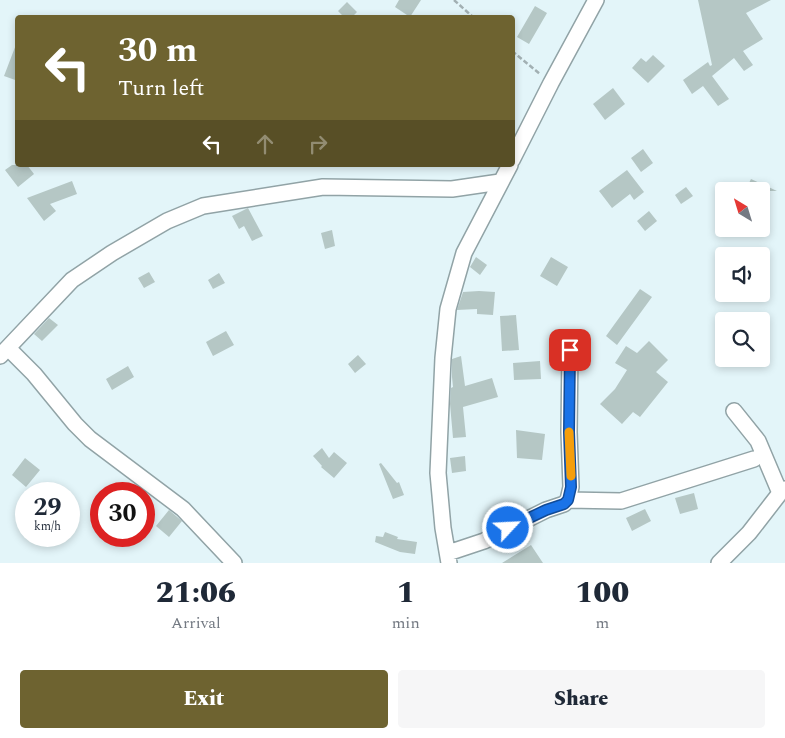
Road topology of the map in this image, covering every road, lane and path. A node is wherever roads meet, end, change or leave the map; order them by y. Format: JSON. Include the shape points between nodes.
{"nodes":[{"id":1,"x":454,"y":0,"type":"edge"},
{"id":2,"x":596,"y":0,"type":"edge"},
{"id":3,"x":471,"y":15,"type":"edge"},
{"id":4,"x":515,"y":53,"type":"edge"},
{"id":5,"x":551,"y":83,"type":"junction"},
{"id":6,"x":515,"y":154,"type":"edge"},
{"id":7,"x":509,"y":167,"type":"edge"},
{"id":8,"x":500,"y":182,"type":"junction"},
{"id":9,"x":570,"y":350,"type":"dead end"},
{"id":10,"x":4,"y":352,"type":"edge"},
{"id":11,"x":734,"y":411,"type":"dead end"},
{"id":12,"x":754,"y":458,"type":"dead end"},
{"id":13,"x":783,"y":491,"type":"edge"},
{"id":14,"x":568,"y":500,"type":"junction"},
{"id":15,"x":448,"y":558,"type":"edge"},
{"id":16,"x":234,"y":563,"type":"edge"},
{"id":17,"x":719,"y":563,"type":"edge"}],
"edges":[{"from":1,"to":3,"type":"path"},
{"from":2,"to":5,"type":"street"},
{"from":4,"to":5,"type":"path"},
{"from":5,"to":6,"type":"street"},
{"from":7,"to":8,"type":"street"},
{"from":8,"to":10,"type":"street","via":[[452,189],[323,186],[204,206],[167,221],[72,280]]},
{"from":8,"to":15,"type":"street","via":[[464,252],[448,309],[438,473]]},
{"from":9,"to":14,"type":"street","via":[[571,487]]},
{"from":10,"to":16,"type":"street","via":[[34,374],[90,438],[183,508]]},
{"from":11,"to":13,"type":"street","via":[[758,441]]},
{"from":12,"to":14,"type":"street","via":[[621,501]]},
{"from":13,"to":17,"type":"street"},
{"from":14,"to":15,"type":"street"}]}
